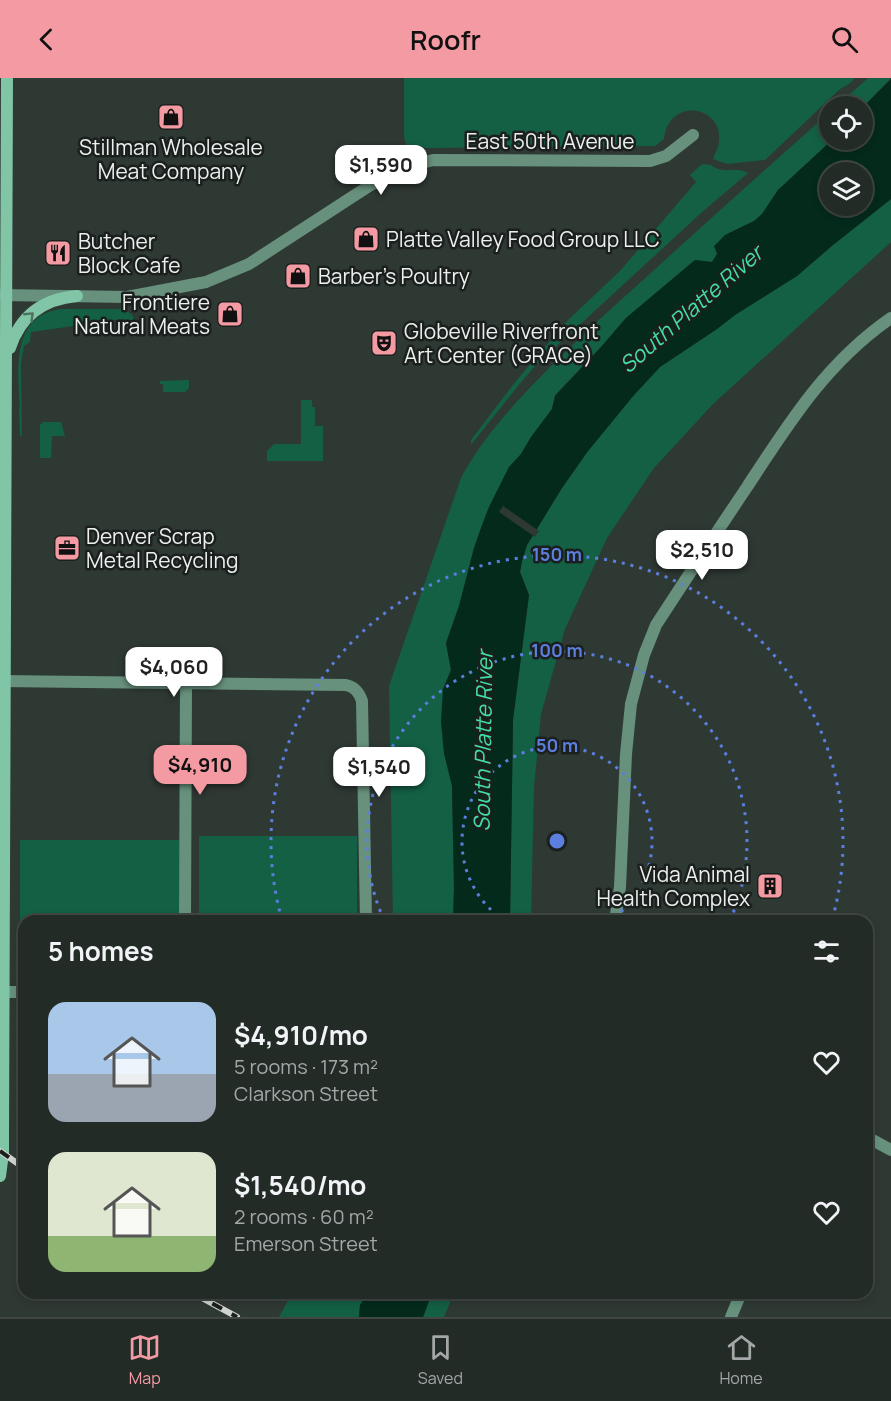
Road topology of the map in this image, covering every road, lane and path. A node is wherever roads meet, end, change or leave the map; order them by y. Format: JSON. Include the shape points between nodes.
{"nodes":[{"id":1,"x":7,"y":78,"type":"edge"},
{"id":2,"x":693,"y":135,"type":"dead end"},
{"id":3,"x":7,"y":217,"type":"junction"},
{"id":4,"x":0,"y":246,"type":"edge"},
{"id":5,"x":3,"y":295,"type":"edge"},
{"id":6,"x":76,"y":296,"type":"junction"},
{"id":7,"x":891,"y":318,"type":"edge"},
{"id":8,"x":0,"y":338,"type":"edge"},
{"id":9,"x":6,"y":361,"type":"junction"},
{"id":10,"x":2,"y":681,"type":"edge"},
{"id":11,"x":186,"y":683,"type":"junction"},
{"id":12,"x":185,"y":915,"type":"edge"},
{"id":13,"x":366,"y":915,"type":"edge"},
{"id":14,"x":616,"y":915,"type":"edge"},
{"id":15,"x":2,"y":931,"type":"edge"},
{"id":16,"x":3,"y":992,"type":"junction"},
{"id":17,"x":18,"y":992,"type":"edge"},
{"id":18,"x":873,"y":1140,"type":"edge"},
{"id":19,"x":891,"y":1150,"type":"edge"},
{"id":20,"x":0,"y":1171,"type":"edge"},
{"id":21,"x":0,"y":1176,"type":"edge"},
{"id":22,"x":738,"y":1299,"type":"edge"},
{"id":23,"x":731,"y":1317,"type":"edge"}],
"edges":[{"from":1,"to":3,"type":"main road"},
{"from":2,"to":6,"type":"street","name":"East 50th Avenue","via":[[666,156],[651,161],[433,160],[402,168],[249,264],[206,282],[127,297]]},
{"from":3,"to":4,"type":"main road"},
{"from":3,"to":5,"type":"main road"},
{"from":5,"to":6,"type":"street","name":"East 50th Avenue"},
{"from":5,"to":9,"type":"main road"},
{"from":9,"to":6,"type":"main road","one_way":true,"via":[[15,334],[30,314],[50,302]]},
{"from":7,"to":14,"type":"street","via":[[816,386],[656,625],[631,704]]},
{"from":8,"to":9,"type":"main road"},
{"from":9,"to":10,"type":"main road"},
{"from":10,"to":11,"type":"street"},
{"from":10,"to":15,"type":"main road"},
{"from":11,"to":12,"type":"street"},
{"from":11,"to":13,"type":"street","via":[[356,689],[362,701]]},
{"from":15,"to":16,"type":"main road"},
{"from":16,"to":17,"type":"street"},
{"from":16,"to":20,"type":"main road"},
{"from":18,"to":19,"type":"street"},
{"from":20,"to":21,"type":"main road"},
{"from":22,"to":23,"type":"street"}]}
